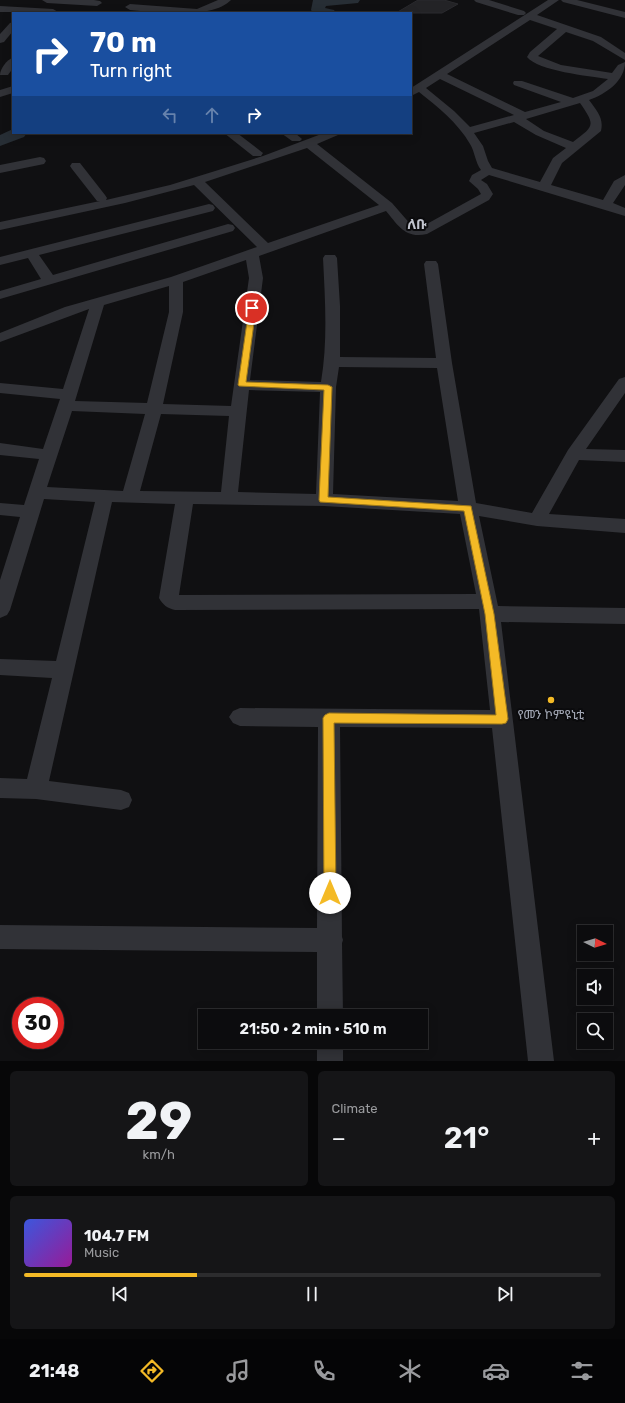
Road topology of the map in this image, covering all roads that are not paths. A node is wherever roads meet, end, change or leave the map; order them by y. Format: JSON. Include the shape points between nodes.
{"nodes":[{"id":1,"x":34,"y":0,"type":"edge"},
{"id":2,"x":47,"y":0,"type":"edge"},
{"id":3,"x":226,"y":0,"type":"edge"},
{"id":4,"x":479,"y":0,"type":"edge"},
{"id":5,"x":541,"y":0,"type":"edge"},
{"id":6,"x":554,"y":0,"type":"edge"},
{"id":7,"x":566,"y":0,"type":"edge"},
{"id":8,"x":62,"y":1,"type":"edge"},
{"id":9,"x":98,"y":2,"type":"edge"},
{"id":10,"x":130,"y":7,"type":"edge"},
{"id":11,"x":0,"y":9,"type":"edge"},
{"id":12,"x":24,"y":10,"type":"junction"},
{"id":13,"x":53,"y":12,"type":"edge"},
{"id":14,"x":89,"y":12,"type":"edge"},
{"id":15,"x":187,"y":12,"type":"edge"},
{"id":16,"x":200,"y":12,"type":"edge"},
{"id":17,"x":623,"y":12,"type":"edge"},
{"id":18,"x":525,"y":14,"type":"junction"},
{"id":19,"x":0,"y":24,"type":"edge"},
{"id":20,"x":12,"y":25,"type":"edge"},
{"id":21,"x":12,"y":26,"type":"edge"},
{"id":22,"x":565,"y":27,"type":"junction"},
{"id":23,"x":0,"y":41,"type":"edge"},
{"id":24,"x":12,"y":42,"type":"edge"},
{"id":25,"x":455,"y":54,"type":"junction"},
{"id":26,"x":11,"y":57,"type":"edge"},
{"id":27,"x":625,"y":57,"type":"edge"},
{"id":28,"x":466,"y":58,"type":"junction"},
{"id":29,"x":625,"y":65,"type":"edge"},
{"id":30,"x":6,"y":73,"type":"edge"},
{"id":31,"x":440,"y":75,"type":"junction"},
{"id":32,"x":615,"y":77,"type":"junction"},
{"id":33,"x":518,"y":83,"type":"dead end"},
{"id":34,"x":414,"y":88,"type":"edge"},
{"id":35,"x":12,"y":89,"type":"edge"},
{"id":36,"x":0,"y":94,"type":"edge"},
{"id":37,"x":578,"y":101,"type":"junction"},
{"id":38,"x":521,"y":117,"type":"junction"},
{"id":39,"x":468,"y":132,"type":"junction"},
{"id":40,"x":231,"y":134,"type":"edge"},
{"id":41,"x":329,"y":134,"type":"edge"},
{"id":42,"x":292,"y":136,"type":"edge"},
{"id":43,"x":309,"y":138,"type":"edge"},
{"id":44,"x":575,"y":147,"type":"junction"},
{"id":45,"x":257,"y":153,"type":"junction"},
{"id":46,"x":40,"y":161,"type":"dead end"},
{"id":47,"x":76,"y":166,"type":"dead end"},
{"id":48,"x":0,"y":169,"type":"edge"},
{"id":49,"x":488,"y":171,"type":"junction"},
{"id":50,"x":625,"y":179,"type":"edge"},
{"id":51,"x":197,"y":181,"type":"junction"},
{"id":52,"x":544,"y":187,"type":"junction"},
{"id":53,"x":101,"y":198,"type":"junction"},
{"id":54,"x":606,"y":205,"type":"junction"},
{"id":55,"x":388,"y":206,"type":"junction"},
{"id":56,"x":209,"y":208,"type":"dead end"},
{"id":57,"x":625,"y":212,"type":"edge"},
{"id":58,"x":0,"y":218,"type":"edge"},
{"id":59,"x":0,"y":226,"type":"edge"},
{"id":60,"x":128,"y":228,"type":"junction"},
{"id":61,"x":228,"y":228,"type":"dead end"},
{"id":62,"x":266,"y":249,"type":"junction"},
{"id":63,"x":147,"y":252,"type":"junction"},
{"id":64,"x":30,"y":253,"type":"junction"},
{"id":65,"x":252,"y":254,"type":"junction"},
{"id":66,"x":330,"y":258,"type":"dead end"},
{"id":67,"x":0,"y":261,"type":"edge"},
{"id":68,"x":430,"y":264,"type":"dead end"},
{"id":69,"x":49,"y":280,"type":"junction"},
{"id":70,"x":176,"y":280,"type":"junction"},
{"id":71,"x":0,"y":295,"type":"edge"},
{"id":72,"x":98,"y":302,"type":"junction"},
{"id":73,"x":0,"y":338,"type":"edge"},
{"id":74,"x":332,"y":362,"type":"junction"},
{"id":75,"x":444,"y":363,"type":"junction"},
{"id":76,"x":625,"y":382,"type":"edge"},
{"id":77,"x":242,"y":385,"type":"junction"},
{"id":78,"x":328,"y":387,"type":"junction"},
{"id":79,"x":0,"y":388,"type":"edge"},
{"id":80,"x":67,"y":400,"type":"junction"},
{"id":81,"x":154,"y":408,"type":"junction"},
{"id":82,"x":238,"y":411,"type":"junction"},
{"id":83,"x":0,"y":449,"type":"edge"},
{"id":84,"x":574,"y":454,"type":"junction"},
{"id":85,"x":49,"y":455,"type":"junction"},
{"id":86,"x":625,"y":456,"type":"edge"},
{"id":87,"x":37,"y":492,"type":"junction"},
{"id":88,"x":105,"y":496,"type":"junction"},
{"id":89,"x":130,"y":497,"type":"junction"},
{"id":90,"x":185,"y":498,"type":"junction"},
{"id":91,"x":230,"y":499,"type":"junction"},
{"id":92,"x":324,"y":500,"type":"junction"},
{"id":93,"x":468,"y":508,"type":"junction"},
{"id":94,"x":0,"y":509,"type":"edge"},
{"id":95,"x":31,"y":512,"type":"junction"},
{"id":96,"x":537,"y":520,"type":"junction"},
{"id":97,"x":625,"y":526,"type":"edge"},
{"id":98,"x":3,"y":590,"type":"edge"},
{"id":99,"x":488,"y":607,"type":"junction"},
{"id":100,"x":0,"y":610,"type":"edge"},
{"id":101,"x":625,"y":616,"type":"edge"},
{"id":102,"x":0,"y":667,"type":"edge"},
{"id":103,"x":64,"y":670,"type":"junction"},
{"id":104,"x":240,"y":717,"type":"dead end"},
{"id":105,"x":329,"y":718,"type":"junction"},
{"id":106,"x":502,"y":719,"type":"junction"},
{"id":107,"x":0,"y":788,"type":"edge"},
{"id":108,"x":36,"y":789,"type":"junction"},
{"id":109,"x":121,"y":800,"type":"dead end"},
{"id":110,"x":0,"y":937,"type":"edge"},
{"id":111,"x":331,"y":940,"type":"junction"},
{"id":112,"x":330,"y":1009,"type":"edge"},
{"id":113,"x":330,"y":1049,"type":"edge"},
{"id":114,"x":330,"y":1061,"type":"edge"},
{"id":115,"x":541,"y":1061,"type":"edge"}],
"edges":[{"from":1,"to":12,"type":"street"},
{"from":2,"to":8,"type":"street"},
{"from":3,"to":16,"type":"street"},
{"from":4,"to":18,"type":"street"},
{"from":5,"to":18,"type":"street"},
{"from":6,"to":18,"type":"street"},
{"from":7,"to":17,"type":"street"},
{"from":8,"to":9,"type":"street"},
{"from":8,"to":13,"type":"street"},
{"from":9,"to":14,"type":"street"},
{"from":10,"to":15,"type":"street"},
{"from":11,"to":12,"type":"street"},
{"from":12,"to":13,"type":"street"},
{"from":18,"to":22,"type":"street"},
{"from":18,"to":25,"type":"street"},
{"from":18,"to":28,"type":"street"},
{"from":19,"to":20,"type":"street"},
{"from":21,"to":23,"type":"street"},
{"from":22,"to":27,"type":"street","via":[[597,39]]},
{"from":22,"to":32,"type":"street","via":[[532,57],[554,66]]},
{"from":23,"to":24,"type":"street"},
{"from":25,"to":28,"type":"street"},
{"from":25,"to":34,"type":"street"},
{"from":26,"to":30,"type":"street"},
{"from":28,"to":31,"type":"street"},
{"from":29,"to":32,"type":"street"},
{"from":31,"to":34,"type":"street"},
{"from":31,"to":38,"type":"street"},
{"from":32,"to":37,"type":"street","via":[[597,94]]},
{"from":33,"to":37,"type":"street"},
{"from":34,"to":39,"type":"street","via":[[439,102]]},
{"from":35,"to":36,"type":"street"},
{"from":37,"to":38,"type":"street"},
{"from":37,"to":44,"type":"street","via":[[594,115],[597,123],[595,131]]},
{"from":38,"to":39,"type":"street"},
{"from":38,"to":44,"type":"street","via":[[540,133]]},
{"from":39,"to":49,"type":"street","via":[[477,146],[484,168]]},
{"from":40,"to":45,"type":"street"},
{"from":41,"to":43,"type":"street"},
{"from":42,"to":43,"type":"street"},
{"from":42,"to":45,"type":"street"},
{"from":43,"to":51,"type":"street"},
{"from":43,"to":55,"type":"street"},
{"from":44,"to":52,"type":"street","via":[[557,161]]},
{"from":45,"to":53,"type":"street"},
{"from":46,"to":48,"type":"street"},
{"from":47,"to":53,"type":"street"},
{"from":49,"to":52,"type":"street"},
{"from":49,"to":55,"type":"street","via":[[476,178],[488,194],[485,197],[430,228],[408,229]]},
{"from":50,"to":54,"type":"street","via":[[618,184]]},
{"from":51,"to":59,"type":"street","via":[[110,203]]},
{"from":51,"to":62,"type":"street"},
{"from":52,"to":54,"type":"street"},
{"from":53,"to":58,"type":"street"},
{"from":54,"to":57,"type":"street"},
{"from":55,"to":62,"type":"street"},
{"from":56,"to":60,"type":"street"},
{"from":60,"to":63,"type":"street"},
{"from":60,"to":64,"type":"street"},
{"from":61,"to":63,"type":"street"},
{"from":62,"to":65,"type":"street"},
{"from":63,"to":69,"type":"street"},
{"from":64,"to":67,"type":"street"},
{"from":64,"to":69,"type":"street"},
{"from":65,"to":70,"type":"street"},
{"from":65,"to":77,"type":"street","via":[[256,278]]},
{"from":66,"to":74,"type":"street","via":[[333,306]]},
{"from":68,"to":75,"type":"street"},
{"from":69,"to":71,"type":"street"},
{"from":70,"to":72,"type":"street"},
{"from":70,"to":81,"type":"street","via":[[176,312]]},
{"from":72,"to":73,"type":"street","via":[[70,310]]},
{"from":72,"to":80,"type":"street"},
{"from":74,"to":75,"type":"street"},
{"from":74,"to":78,"type":"street"},
{"from":75,"to":93,"type":"street"},
{"from":76,"to":84,"type":"street"},
{"from":77,"to":78,"type":"street"},
{"from":77,"to":82,"type":"street"},
{"from":78,"to":92,"type":"street"},
{"from":79,"to":80,"type":"street"},
{"from":80,"to":81,"type":"street"},
{"from":80,"to":85,"type":"street"},
{"from":81,"to":82,"type":"street"},
{"from":81,"to":89,"type":"street"},
{"from":82,"to":91,"type":"street"},
{"from":83,"to":85,"type":"street"},
{"from":84,"to":86,"type":"street"},
{"from":84,"to":96,"type":"street"},
{"from":85,"to":87,"type":"street"},
{"from":87,"to":88,"type":"street"},
{"from":87,"to":95,"type":"street"},
{"from":88,"to":89,"type":"street"},
{"from":88,"to":103,"type":"street"},
{"from":89,"to":90,"type":"street"},
{"from":90,"to":91,"type":"street"},
{"from":90,"to":99,"type":"street","via":[[169,598],[175,603]]},
{"from":91,"to":92,"type":"street"},
{"from":92,"to":93,"type":"street"},
{"from":93,"to":96,"type":"street"},
{"from":93,"to":99,"type":"street"},
{"from":94,"to":95,"type":"street"},
{"from":95,"to":98,"type":"street"},
{"from":96,"to":97,"type":"street"},
{"from":98,"to":100,"type":"street"},
{"from":99,"to":101,"type":"street"},
{"from":99,"to":106,"type":"street"},
{"from":102,"to":103,"type":"street"},
{"from":103,"to":108,"type":"street"},
{"from":104,"to":105,"type":"street"},
{"from":105,"to":106,"type":"street"},
{"from":105,"to":111,"type":"street"},
{"from":106,"to":115,"type":"street"},
{"from":107,"to":108,"type":"street"},
{"from":108,"to":109,"type":"street"},
{"from":110,"to":111,"type":"street"},
{"from":111,"to":112,"type":"street"},
{"from":113,"to":114,"type":"street"}]}
